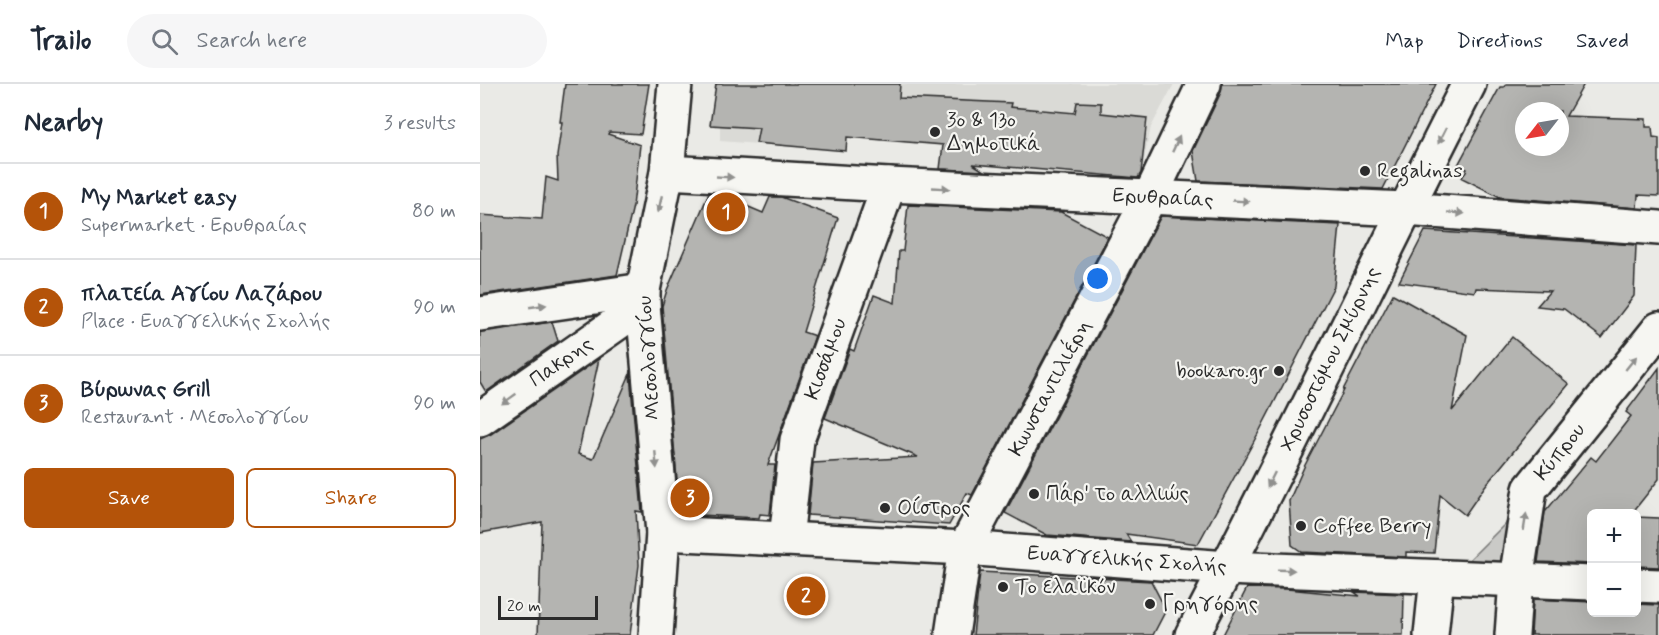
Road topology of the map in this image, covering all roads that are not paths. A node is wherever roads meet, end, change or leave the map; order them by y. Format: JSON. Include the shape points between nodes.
{"nodes":[{"id":1,"x":675,"y":84,"type":"edge"},
{"id":2,"x":1204,"y":84,"type":"edge"},
{"id":3,"x":1469,"y":84,"type":"edge"},
{"id":4,"x":667,"y":172,"type":"junction"},
{"id":5,"x":890,"y":185,"type":"junction"},
{"id":6,"x":1150,"y":197,"type":"junction"},
{"id":7,"x":1405,"y":209,"type":"junction"},
{"id":8,"x":1659,"y":228,"type":"edge"},
{"id":9,"x":643,"y":298,"type":"junction"},
{"id":10,"x":480,"y":314,"type":"edge"},
{"id":11,"x":1659,"y":329,"type":"edge"},
{"id":12,"x":480,"y":419,"type":"edge"},
{"id":13,"x":663,"y":533,"type":"junction"},
{"id":14,"x":786,"y":539,"type":"junction"},
{"id":15,"x":965,"y":548,"type":"junction"},
{"id":16,"x":1227,"y":568,"type":"junction"},
{"id":17,"x":1437,"y":576,"type":"junction"},
{"id":18,"x":1516,"y":580,"type":"junction"},
{"id":19,"x":1587,"y":583,"type":"edge"},
{"id":20,"x":1641,"y":585,"type":"edge"},
{"id":21,"x":1659,"y":586,"type":"edge"},
{"id":22,"x":656,"y":635,"type":"edge"},
{"id":23,"x":952,"y":635,"type":"edge"},
{"id":24,"x":1192,"y":635,"type":"edge"},
{"id":25,"x":1431,"y":635,"type":"edge"},
{"id":26,"x":1512,"y":635,"type":"edge"}],
"edges":[{"from":1,"to":4,"type":"street","name":"Μεσολογγίου"},
{"from":6,"to":2,"type":"street","name":"Κωνσταντιλιέρη","one_way":true},
{"from":3,"to":7,"type":"street","name":"Χρυσοστόμου Σμύρνης","one_way":true},
{"from":4,"to":5,"type":"street","name":"Ερυθραίας","one_way":true},
{"from":4,"to":9,"type":"street","name":"Μεσολογγίου","one_way":true},
{"from":5,"to":6,"type":"street","name":"Ερυθραίας","one_way":true},
{"from":5,"to":14,"type":"street","name":"Κισσάμου","via":[[797,440]]},
{"from":6,"to":7,"type":"street","name":"Ερυθραίας","one_way":true},
{"from":6,"to":15,"type":"street","name":"Κωνσταντιλιέρη"},
{"from":7,"to":8,"type":"street","name":"Ερυθραίας","one_way":true},
{"from":7,"to":16,"type":"street","name":"Χρυσοστόμου Σμύρνης","one_way":true},
{"from":10,"to":9,"type":"street","one_way":true},
{"from":9,"to":12,"type":"street","name":"Πακρης","one_way":true},
{"from":9,"to":13,"type":"street","name":"Μεσολογγίου","one_way":true},
{"from":18,"to":11,"type":"street","name":"Κύπρου","one_way":true,"via":[[1530,489]]},
{"from":13,"to":14,"type":"street","name":"Ευαγγελικής Σχολής"},
{"from":13,"to":22,"type":"street","name":"Μεσολογγίου"},
{"from":14,"to":15,"type":"street","name":"Ευαγγελικής Σχολής"},
{"from":15,"to":16,"type":"street","name":"Ευαγγελικής Σχολής"},
{"from":15,"to":23,"type":"street","name":"Κωνσταντιλιέρη"},
{"from":16,"to":17,"type":"street","name":"Ευαγγελικής Σχολής","one_way":true},
{"from":16,"to":24,"type":"street","name":"Χρυσοστόμου Σμύρνης"},
{"from":17,"to":18,"type":"street","name":"Ευαγγελικής Σχολής"},
{"from":17,"to":25,"type":"street"},
{"from":18,"to":19,"type":"street","name":"Ευαγγελικής Σχολής"},
{"from":18,"to":26,"type":"street","name":"Κύπρου"},
{"from":20,"to":21,"type":"street"}]}
